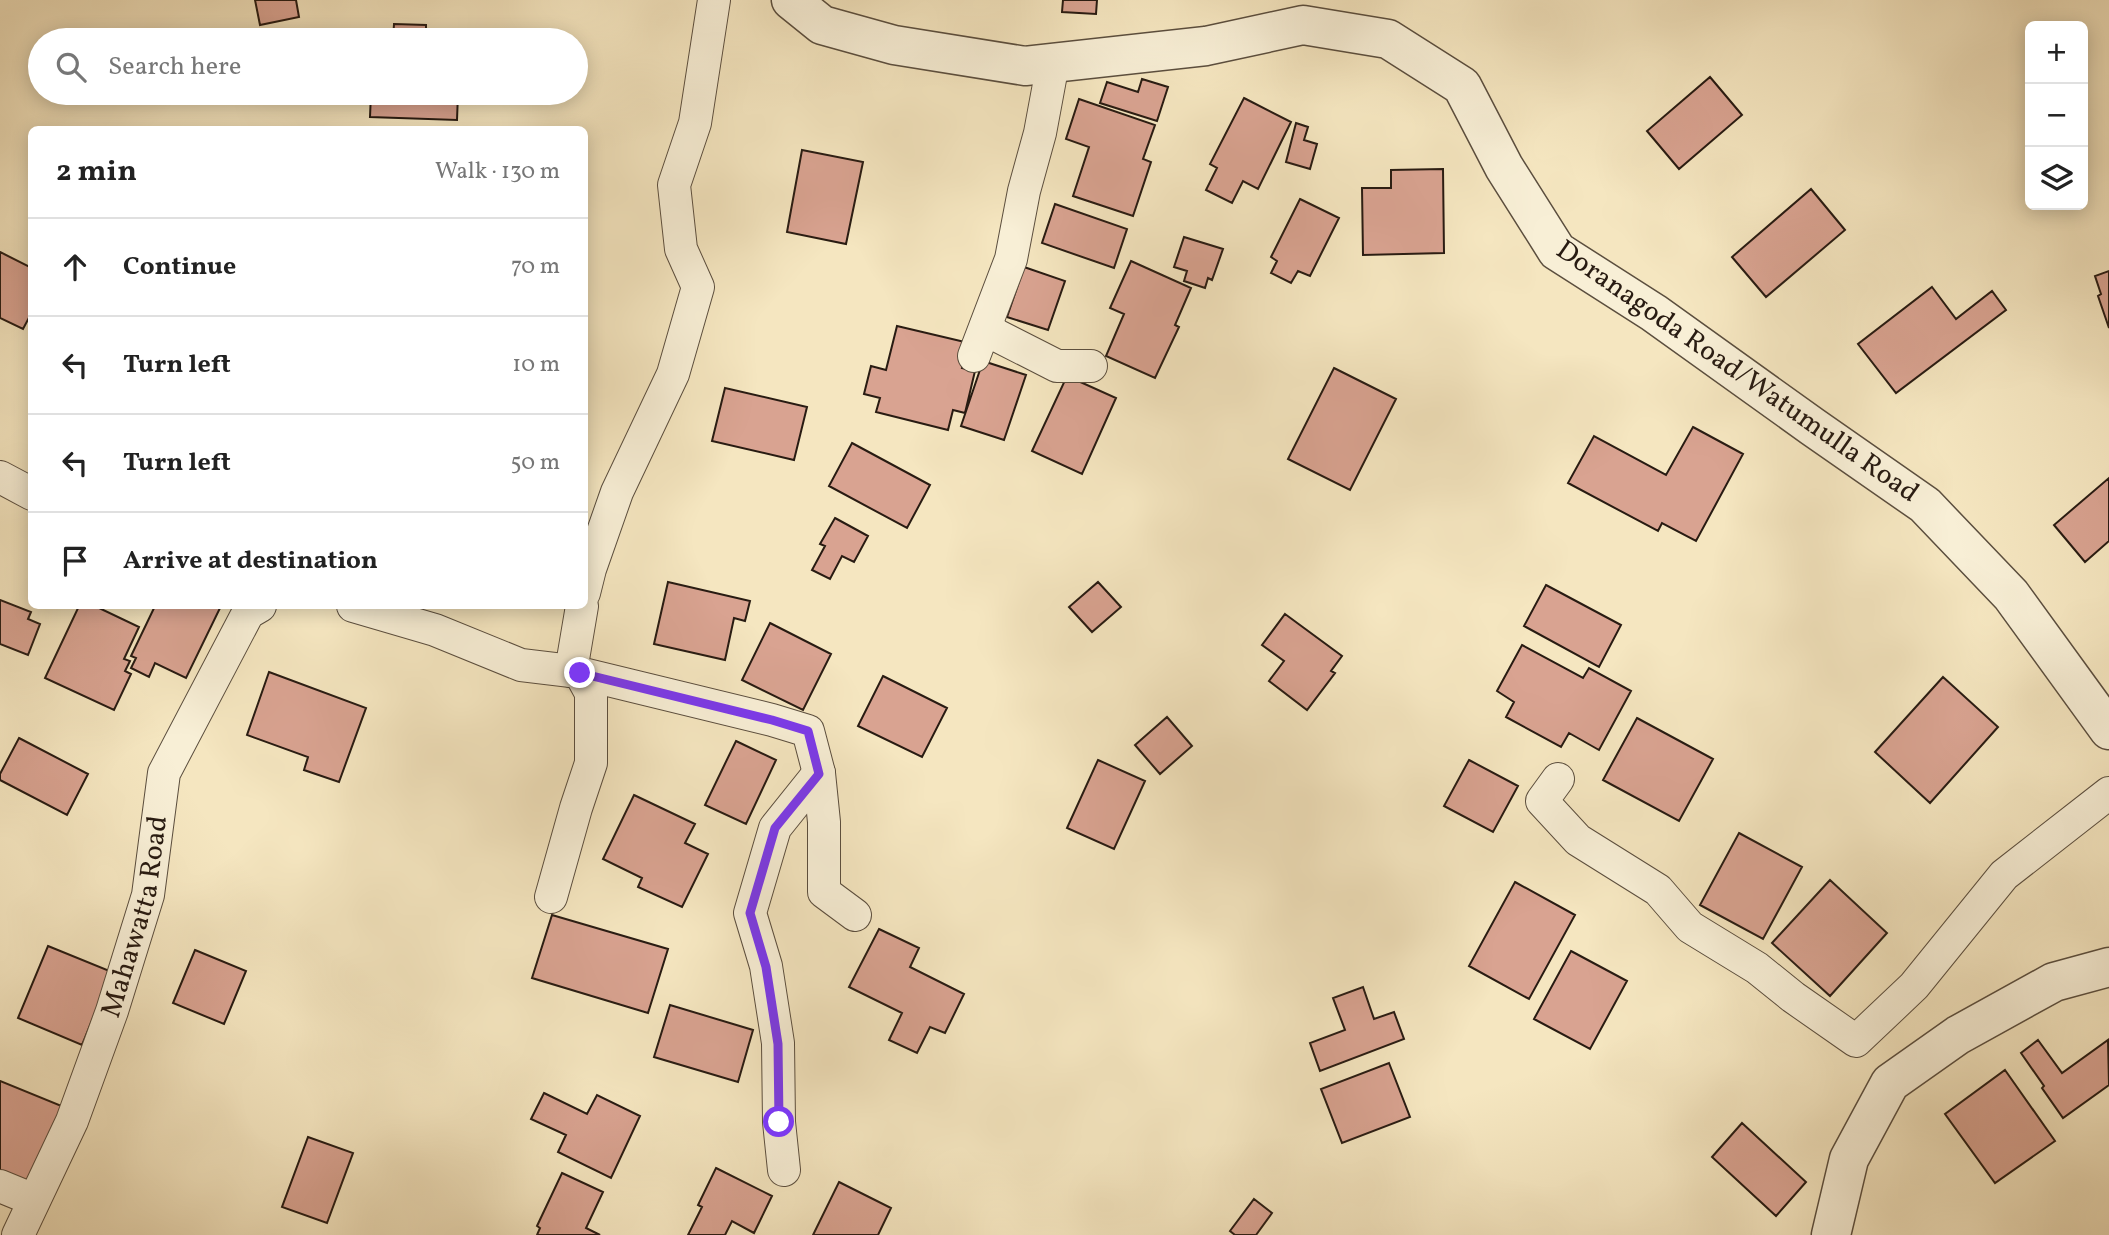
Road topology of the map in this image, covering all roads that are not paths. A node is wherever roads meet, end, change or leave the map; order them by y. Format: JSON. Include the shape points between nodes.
{"nodes":[{"id":1,"x":714,"y":0,"type":"edge"},
{"id":2,"x":790,"y":0,"type":"edge"},
{"id":3,"x":1053,"y":62,"type":"junction"},
{"id":4,"x":986,"y":326,"type":"junction"},
{"id":5,"x":974,"y":356,"type":"dead end"},
{"id":6,"x":1091,"y":366,"type":"dead end"},
{"id":7,"x":0,"y":477,"type":"edge"},
{"id":8,"x":28,"y":492,"type":"edge"},
{"id":9,"x":588,"y":577,"type":"edge"},
{"id":10,"x":255,"y":609,"type":"edge"},
{"id":11,"x":364,"y":609,"type":"edge"},
{"id":12,"x":582,"y":609,"type":"edge"},
{"id":13,"x":576,"y":672,"type":"junction"},
{"id":14,"x":2109,"y":730,"type":"edge"},
{"id":15,"x":819,"y":774,"type":"junction"},
{"id":16,"x":1558,"y":779,"type":"dead end"},
{"id":17,"x":2109,"y":793,"type":"edge"},
{"id":18,"x":551,"y":897,"type":"dead end"},
{"id":19,"x":855,"y":915,"type":"dead end"},
{"id":20,"x":2109,"y":967,"type":"edge"},
{"id":21,"x":784,"y":1170,"type":"dead end"},
{"id":22,"x":0,"y":1186,"type":"edge"},
{"id":23,"x":34,"y":1200,"type":"junction"},
{"id":24,"x":18,"y":1235,"type":"edge"},
{"id":25,"x":1831,"y":1235,"type":"edge"}],
"edges":[{"from":1,"to":9,"type":"street","via":[[695,124],[674,186],[681,248],[698,287],[673,374],[617,492]]},
{"from":2,"to":3,"type":"street","name":"Doranagoda Road/Watumulla Road","via":[[822,25],[894,45],[1025,66]]},
{"from":3,"to":4,"type":"street","via":[[1011,259]]},
{"from":3,"to":14,"type":"street","name":"Doranagoda Road/Watumulla Road","via":[[1206,46],[1303,25],[1388,39],[1462,86],[1504,167],[1557,251],[1654,313],[1925,505],[2011,595]]},
{"from":4,"to":5,"type":"street"},
{"from":4,"to":6,"type":"street","via":[[1057,366]]},
{"from":7,"to":8,"type":"street"},
{"from":10,"to":23,"type":"street","name":"Mahawatta Road","via":[[248,613],[164,773],[148,895],[72,1121]]},
{"from":11,"to":13,"type":"street","via":[[424,626],[521,665]]},
{"from":12,"to":13,"type":"street"},
{"from":13,"to":15,"type":"street","via":[[808,731]]},
{"from":13,"to":18,"type":"street","via":[[591,693],[591,764]]},
{"from":15,"to":19,"type":"street","via":[[824,892]]},
{"from":15,"to":21,"type":"street","via":[[775,828],[750,913],[766,967],[778,1044]]},
{"from":16,"to":17,"type":"street","via":[[1542,802],[1578,840],[1658,890],[1690,927],[1757,968],[1856,1041],[1914,986],[2004,875]]},
{"from":20,"to":25,"type":"street","via":[[2054,982],[1958,1035],[1890,1083],[1849,1159]]},
{"from":22,"to":23,"type":"street"},
{"from":23,"to":24,"type":"street","name":"Mahawatta Road"}]}
